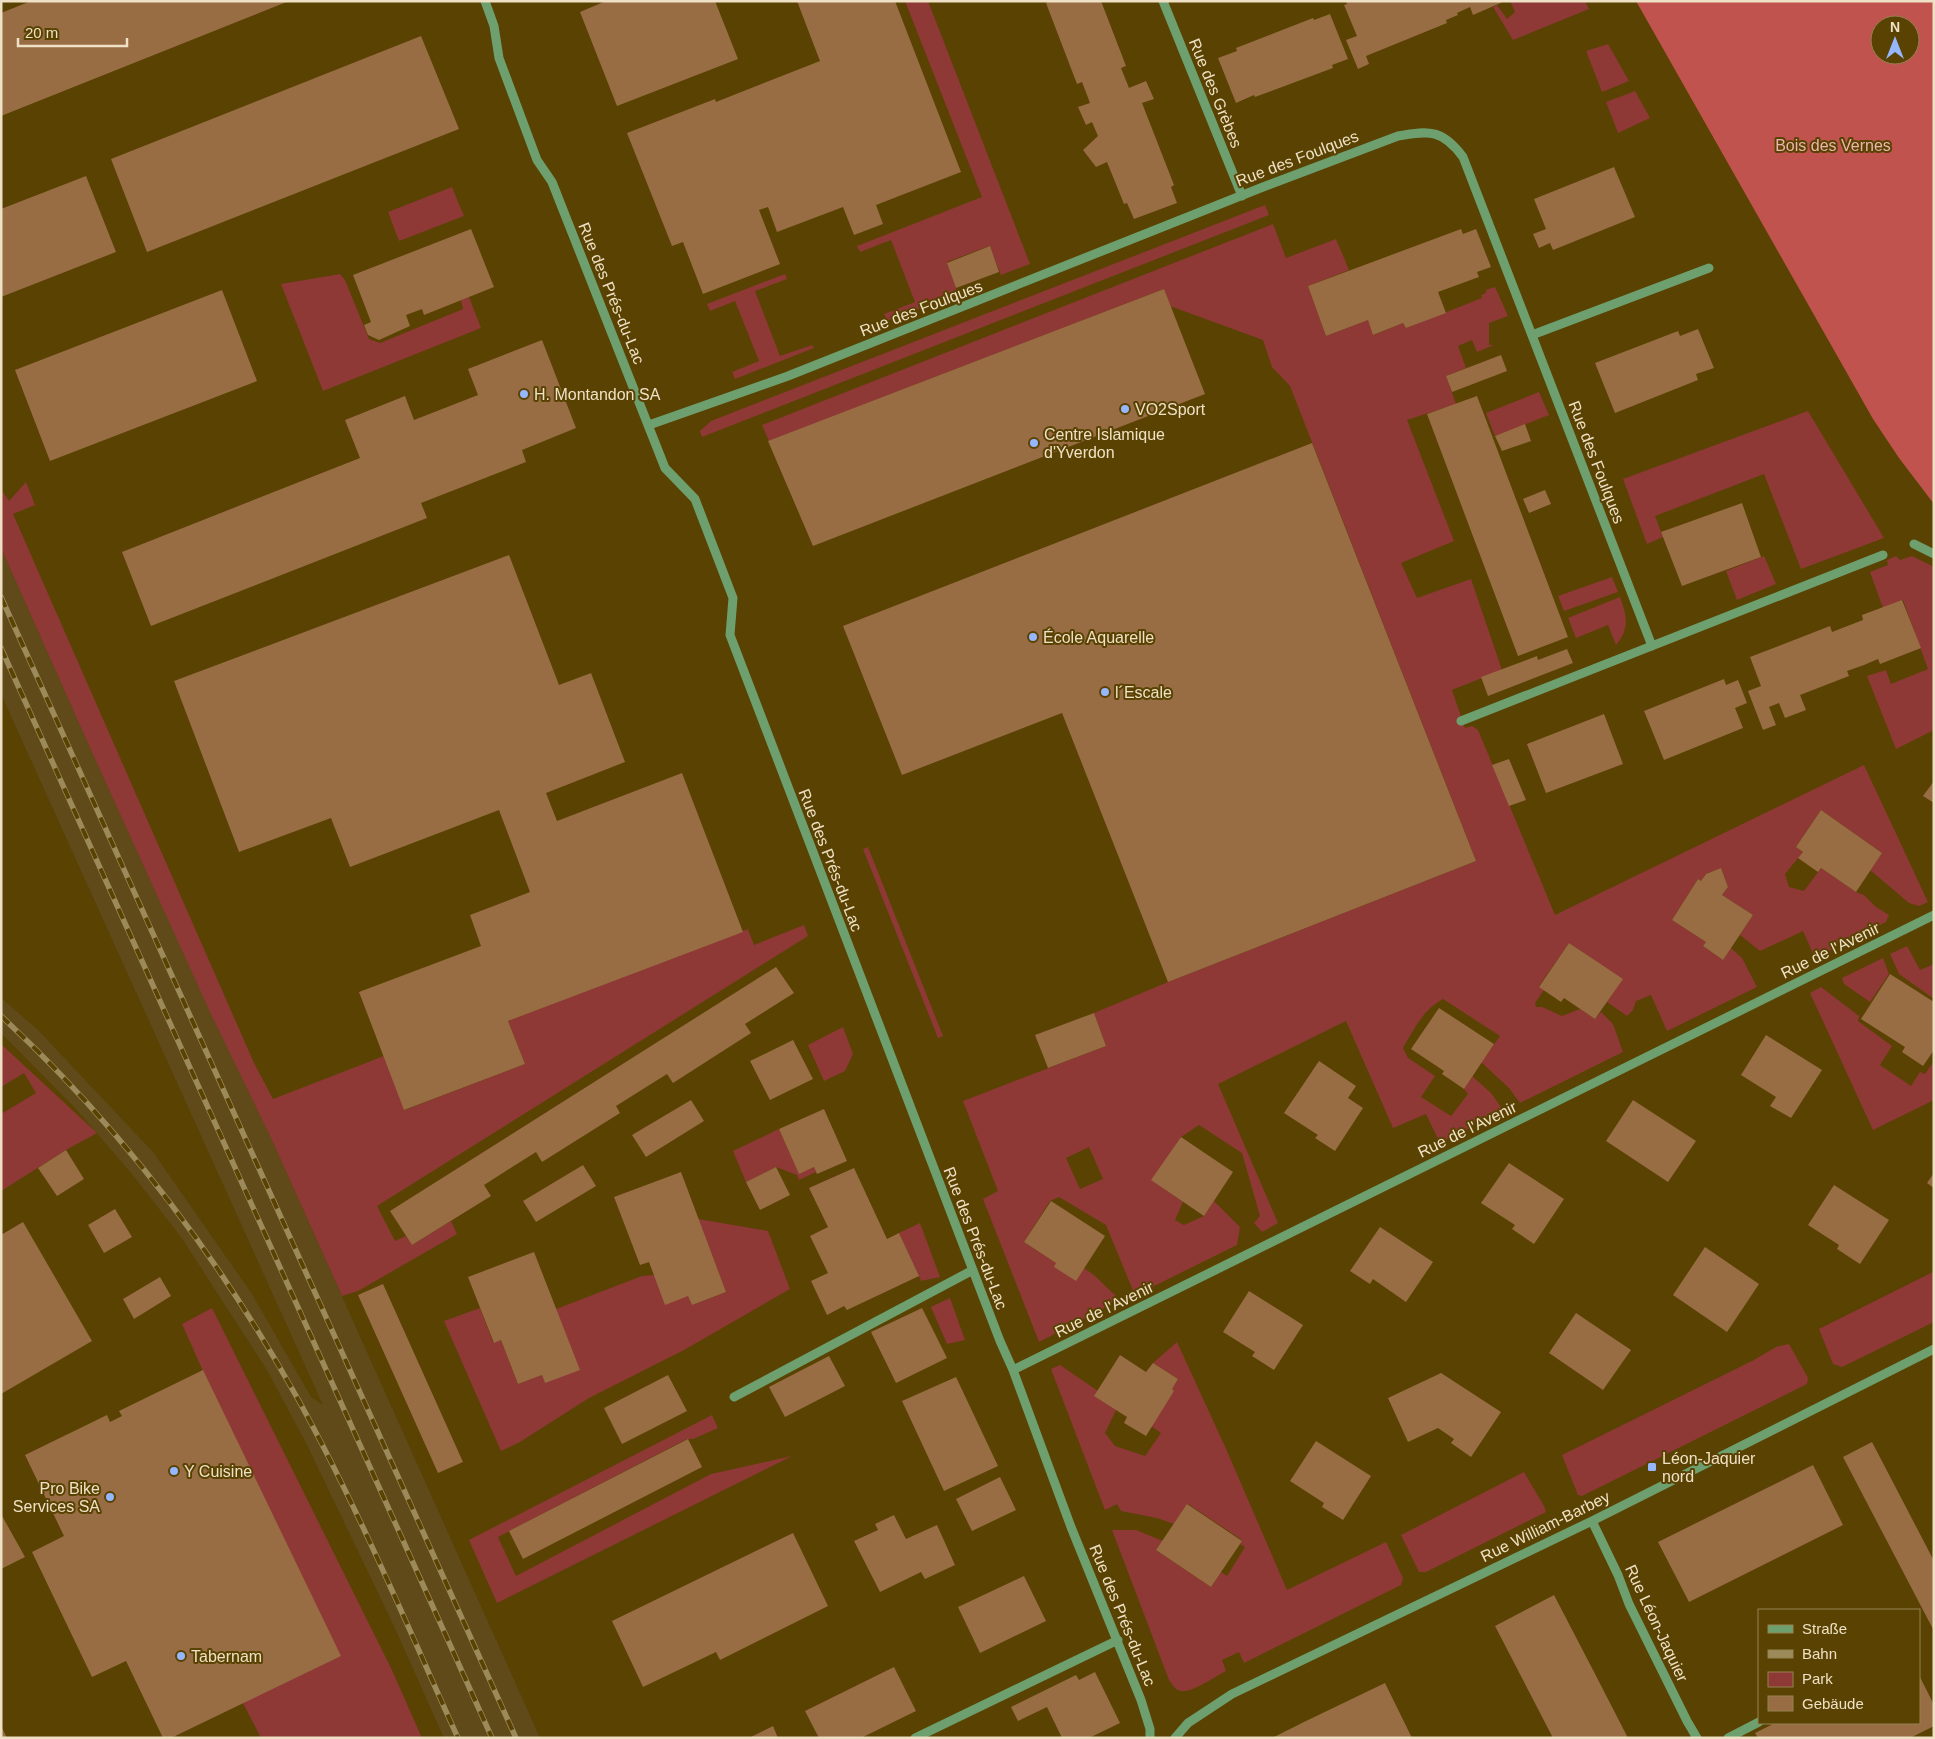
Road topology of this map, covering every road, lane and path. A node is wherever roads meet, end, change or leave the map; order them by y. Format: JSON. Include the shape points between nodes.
{"nodes":[{"id":1,"x":485,"y":1,"type":"edge"},
{"id":2,"x":1163,"y":1,"type":"edge"},
{"id":3,"x":1242,"y":196,"type":"junction"},
{"id":4,"x":1709,"y":268,"type":"dead end"},
{"id":5,"x":1532,"y":335,"type":"junction"},
{"id":6,"x":649,"y":425,"type":"junction"},
{"id":7,"x":1914,"y":544,"type":"dead end"},
{"id":8,"x":1934,"y":554,"type":"edge"},
{"id":9,"x":1883,"y":555,"type":"dead end"},
{"id":10,"x":1652,"y":646,"type":"junction"},
{"id":11,"x":1462,"y":721,"type":"dead end"},
{"id":12,"x":1934,"y":915,"type":"edge"},
{"id":13,"x":972,"y":1270,"type":"junction"},
{"id":14,"x":1934,"y":1349,"type":"edge"},
{"id":15,"x":1013,"y":1370,"type":"junction"},
{"id":16,"x":734,"y":1397,"type":"dead end"},
{"id":17,"x":1592,"y":1520,"type":"junction"},
{"id":18,"x":1118,"y":1640,"type":"junction"},
{"id":19,"x":1758,"y":1723,"type":"edge"},
{"id":20,"x":915,"y":1738,"type":"edge"},
{"id":21,"x":1150,"y":1738,"type":"edge"},
{"id":22,"x":1175,"y":1738,"type":"edge"},
{"id":23,"x":1697,"y":1738,"type":"edge"},
{"id":24,"x":1728,"y":1738,"type":"edge"}],
"edges":[{"from":1,"to":6,"type":"street","name":"Rue des Prés-du-Lac","via":[[494,26],[498,58],[536,160],[552,182]]},
{"from":2,"to":3,"type":"street","name":"Rue des Grèbes"},
{"from":3,"to":5,"type":"street","name":"Rue des Foulques","via":[[1398,136],[1416,132],[1435,133],[1453,144],[1463,157]]},
{"from":3,"to":6,"type":"street","name":"Rue des Foulques","via":[[788,376]]},
{"from":4,"to":5,"type":"street"},
{"from":5,"to":10,"type":"street","name":"Rue des Foulques"},
{"from":6,"to":13,"type":"street","name":"Rue des Prés-du-Lac","via":[[666,468],[695,499],[734,598],[730,636]]},
{"from":7,"to":8,"type":"street"},
{"from":9,"to":10,"type":"street"},
{"from":10,"to":11,"type":"street"},
{"from":12,"to":15,"type":"street","name":"Rue de l'Avenir"},
{"from":13,"to":15,"type":"street","name":"Rue des Prés-du-Lac"},
{"from":13,"to":16,"type":"street"},
{"from":14,"to":17,"type":"street","name":"Rue William-Barbey"},
{"from":15,"to":18,"type":"street","name":"Rue des Prés-du-Lac","via":[[1071,1527]]},
{"from":17,"to":22,"type":"street","name":"Rue William-Barbey","via":[[1232,1694],[1188,1723]]},
{"from":17,"to":23,"type":"street","name":"Rue Léon-Jaquier","via":[[1629,1604]]},
{"from":18,"to":20,"type":"street"},
{"from":18,"to":21,"type":"street","name":"Rue des Prés-du-Lac","via":[[1141,1700]]},
{"from":19,"to":24,"type":"street"}]}
